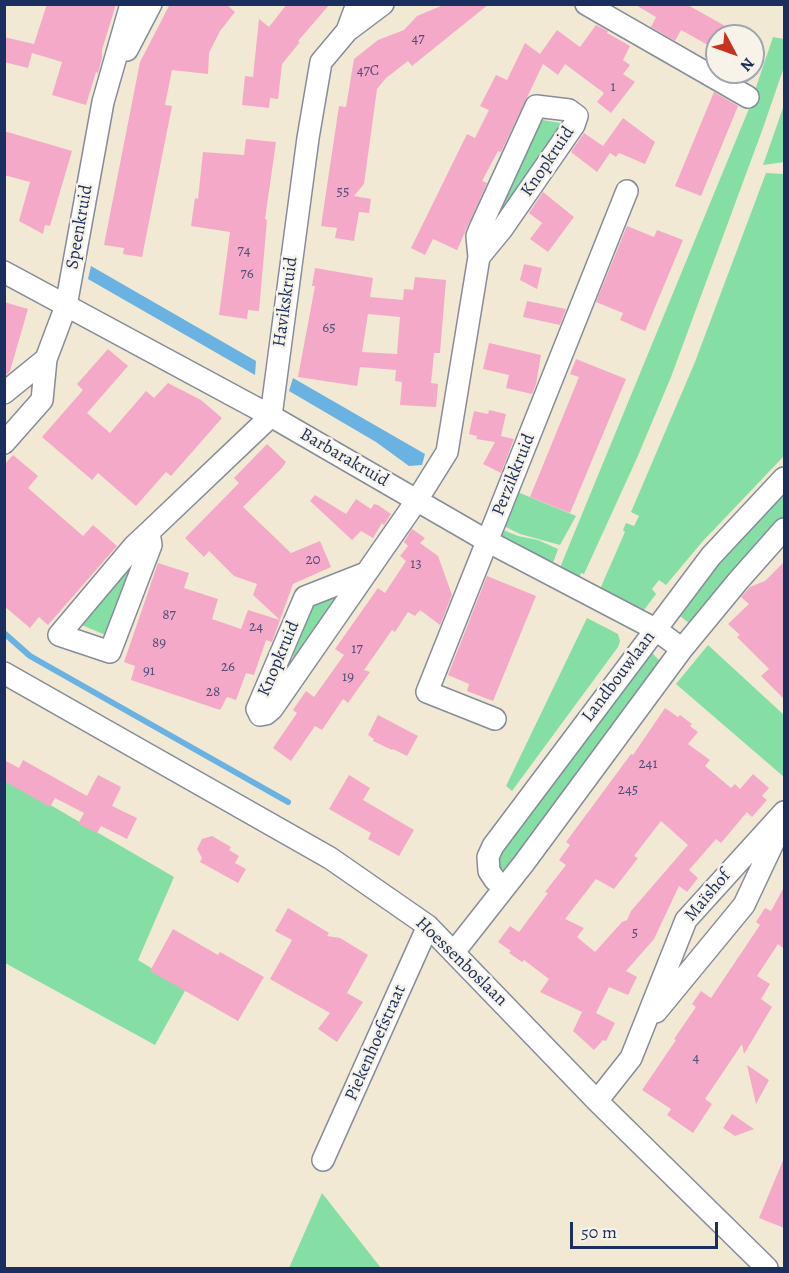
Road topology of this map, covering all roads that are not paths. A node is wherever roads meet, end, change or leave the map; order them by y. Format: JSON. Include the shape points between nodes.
{"nodes":[{"id":1,"x":131,"y":4,"type":"edge"},
{"id":2,"x":151,"y":4,"type":"edge"},
{"id":3,"x":357,"y":4,"type":"edge"},
{"id":4,"x":383,"y":4,"type":"edge"},
{"id":5,"x":585,"y":4,"type":"edge"},
{"id":6,"x":347,"y":31,"type":"junction"},
{"id":7,"x":105,"y":94,"type":"junction"},
{"id":8,"x":748,"y":97,"type":"dead end"},
{"id":9,"x":627,"y":191,"type":"dead end"},
{"id":10,"x":479,"y":257,"type":"junction"},
{"id":11,"x":4,"y":272,"type":"edge"},
{"id":12,"x":66,"y":306,"type":"junction"},
{"id":13,"x":46,"y":359,"type":"junction"},
{"id":14,"x":4,"y":393,"type":"edge"},
{"id":15,"x":271,"y":416,"type":"junction"},
{"id":16,"x":4,"y":443,"type":"edge"},
{"id":17,"x":784,"y":478,"type":"edge"},
{"id":18,"x":417,"y":500,"type":"junction"},
{"id":19,"x":784,"y":529,"type":"edge"},
{"id":20,"x":149,"y":531,"type":"junction"},
{"id":21,"x":487,"y":541,"type":"junction"},
{"id":22,"x":366,"y":573,"type":"junction"},
{"id":23,"x":655,"y":630,"type":"junction"},
{"id":24,"x":682,"y":649,"type":"junction"},
{"id":25,"x":4,"y":673,"type":"edge"},
{"id":26,"x":495,"y":719,"type":"dead end"},
{"id":27,"x":784,"y":812,"type":"edge"},
{"id":28,"x":784,"y":820,"type":"edge"},
{"id":29,"x":504,"y":887,"type":"junction"},
{"id":30,"x":428,"y":926,"type":"junction"},
{"id":31,"x":454,"y":952,"type":"junction"},
{"id":32,"x":642,"y":1029,"type":"junction"},
{"id":33,"x":597,"y":1101,"type":"junction"},
{"id":34,"x":323,"y":1160,"type":"dead end"},
{"id":35,"x":767,"y":1269,"type":"edge"}],
"edges":[{"from":1,"to":7,"type":"street","name":"Speenkruid"},
{"from":2,"to":7,"type":"street","name":"Speenkruid"},
{"from":3,"to":6,"type":"street","name":"Havikskruid"},
{"from":4,"to":6,"type":"street","name":"Havikskruid"},
{"from":5,"to":8,"type":"street"},
{"from":6,"to":15,"type":"street","name":"Havikskruid","via":[[321,62]]},
{"from":7,"to":12,"type":"street","name":"Speenkruid"},
{"from":9,"to":21,"type":"street","name":"Perzikkruid"},
{"from":10,"to":10,"type":"street","name":"Knopkruid","via":[[477,236],[536,106],[569,110],[577,116],[574,125]]},
{"from":10,"to":18,"type":"street","name":"Knopkruid","via":[[447,452]]},
{"from":11,"to":12,"type":"street","name":"Barbarakruid"},
{"from":12,"to":13,"type":"street","name":"Speenkruid"},
{"from":12,"to":15,"type":"street","name":"Barbarakruid"},
{"from":13,"to":14,"type":"street"},
{"from":13,"to":16,"type":"street","name":"Speenkruid","via":[[42,400]]},
{"from":15,"to":18,"type":"street","name":"Barbarakruid"},
{"from":15,"to":20,"type":"street"},
{"from":17,"to":23,"type":"street","name":"Landbouwlaan","via":[[711,556]]},
{"from":18,"to":21,"type":"street","name":"Barbarakruid"},
{"from":18,"to":22,"type":"street","name":"Knopkruid"},
{"from":19,"to":24,"type":"street","name":"Landbouwlaan"},
{"from":20,"to":20,"type":"street","via":[[134,546],[58,635],[110,652],[150,545]]},
{"from":21,"to":23,"type":"street","name":"Barbarakruid"},
{"from":21,"to":26,"type":"street","name":"Perzikkruid","via":[[427,692]]},
{"from":22,"to":22,"type":"street","name":"Knopkruid","via":[[272,709],[260,715],[257,709],[305,597]]},
{"from":23,"to":24,"type":"street","name":"Barbarakruid"},
{"from":23,"to":29,"type":"street","name":"Landbouwlaan","via":[[493,846],[488,857],[489,871]]},
{"from":24,"to":29,"type":"street","name":"Landbouwlaan"},
{"from":25,"to":30,"type":"street","name":"Hoessenboslaan","via":[[330,858]]},
{"from":27,"to":32,"type":"street","name":"Maïshof","via":[[686,920]]},
{"from":28,"to":32,"type":"street","name":"Maïshof","via":[[744,905]]},
{"from":29,"to":31,"type":"street","name":"Landbouwlaan"},
{"from":30,"to":31,"type":"street","name":"Hoessenboslaan"},
{"from":30,"to":34,"type":"street","name":"Piekenhoefstraat"},
{"from":31,"to":33,"type":"street","name":"Hoessenboslaan"},
{"from":32,"to":33,"type":"street","name":"Maïshof","via":[[630,1058]]},
{"from":33,"to":35,"type":"street","name":"Hoessenboslaan"}]}
